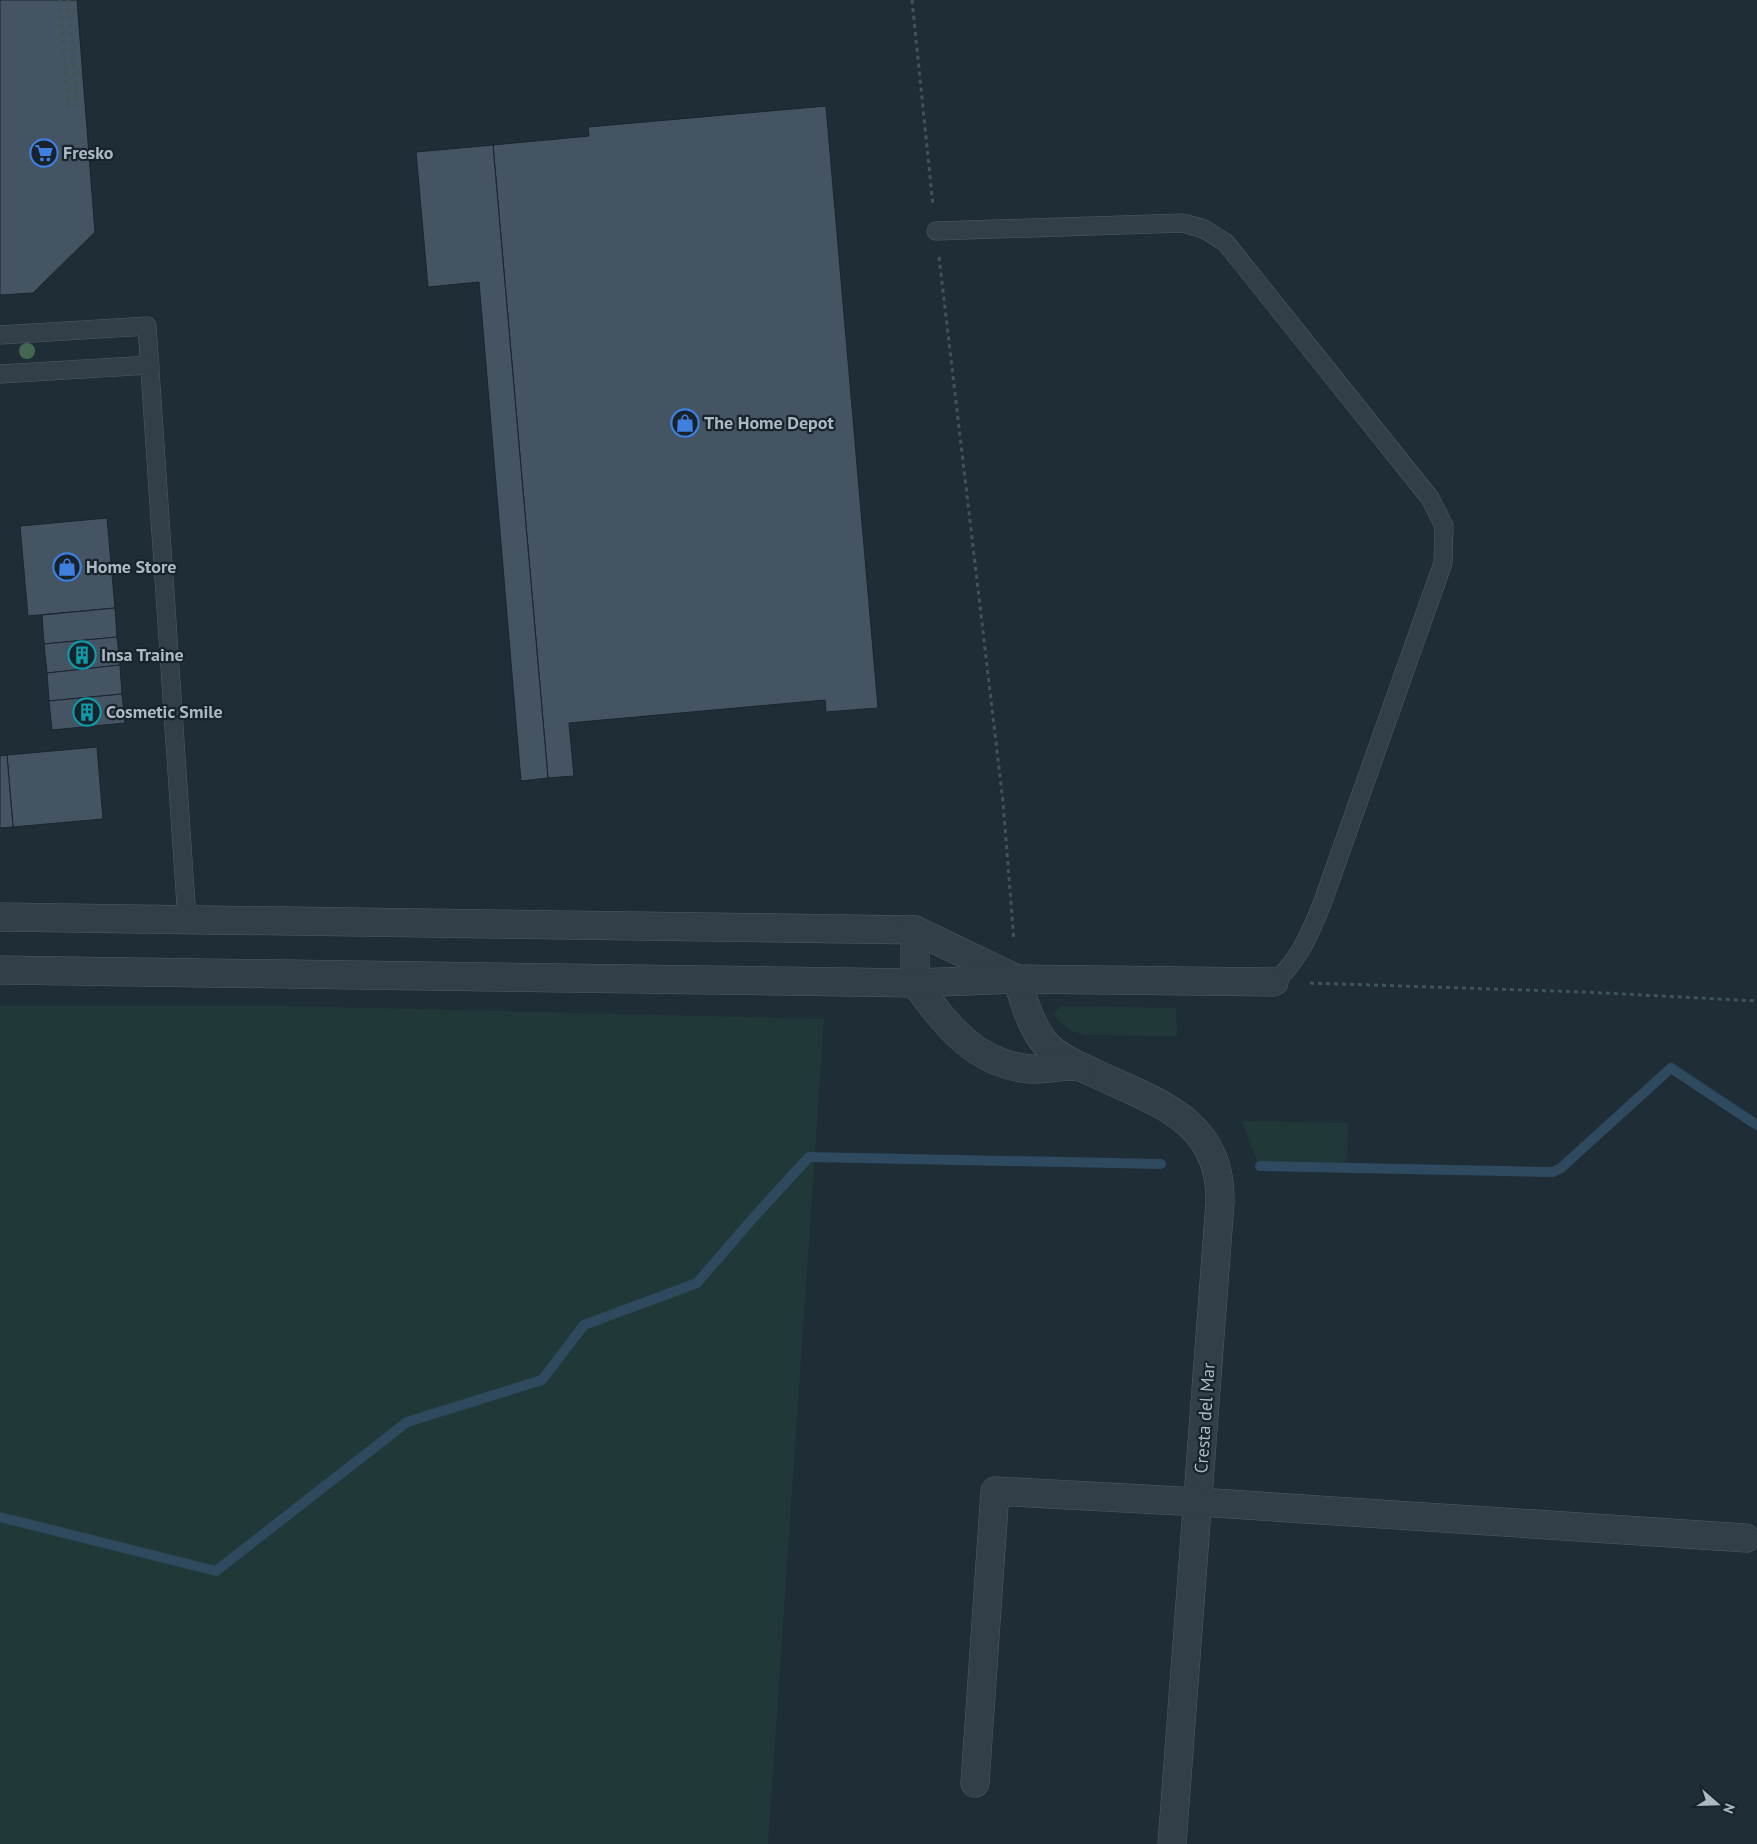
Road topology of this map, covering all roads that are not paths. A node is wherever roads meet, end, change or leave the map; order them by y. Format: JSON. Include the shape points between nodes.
{"nodes":[{"id":1,"x":936,"y":231,"type":"road end"},
{"id":2,"x":0,"y":335,"type":"edge"},
{"id":3,"x":150,"y":365,"type":"junction"},
{"id":4,"x":0,"y":374,"type":"edge"},
{"id":5,"x":0,"y":917,"type":"edge"},
{"id":6,"x":187,"y":920,"type":"junction"},
{"id":7,"x":915,"y":930,"type":"junction"},
{"id":8,"x":0,"y":970,"type":"edge"},
{"id":9,"x":1017,"y":979,"type":"junction"},
{"id":10,"x":1274,"y":982,"type":"joint"},
{"id":11,"x":915,"y":983,"type":"junction"},
{"id":12,"x":1081,"y":1067,"type":"junction"},
{"id":13,"x":1199,"y":1502,"type":"junction"},
{"id":14,"x":1746,"y":1538,"type":"dead end"},
{"id":15,"x":975,"y":1783,"type":"dead end"},
{"id":16,"x":1172,"y":1844,"type":"edge"}],
"edges":[{"from":1,"to":10,"type":"lane","via":[[1183,223],[1204,229],[1226,243],[1430,498],[1444,526],[1443,563],[1322,904],[1301,951],[1288,970]]},
{"from":2,"to":3,"type":"lane","via":[[147,326]]},
{"from":3,"to":4,"type":"lane"},
{"from":3,"to":6,"type":"lane"},
{"from":5,"to":6,"type":"street"},
{"from":6,"to":7,"type":"street"},
{"from":7,"to":9,"type":"street"},
{"from":7,"to":11,"type":"street"},
{"from":8,"to":11,"type":"street"},
{"from":9,"to":10,"type":"street"},
{"from":9,"to":11,"type":"street"},
{"from":9,"to":12,"type":"street","name":"Cresta del Mar","via":[[1030,1019],[1044,1041]]},
{"from":11,"to":12,"type":"street","via":[[962,1040],[992,1058],[1020,1068]]},
{"from":12,"to":13,"type":"street","name":"Cresta del Mar","via":[[1178,1114],[1200,1135],[1215,1160],[1220,1202]]},
{"from":13,"to":14,"type":"street"},
{"from":13,"to":15,"type":"street","via":[[996,1491]]},
{"from":13,"to":16,"type":"street","name":"Cresta del Mar"}]}
